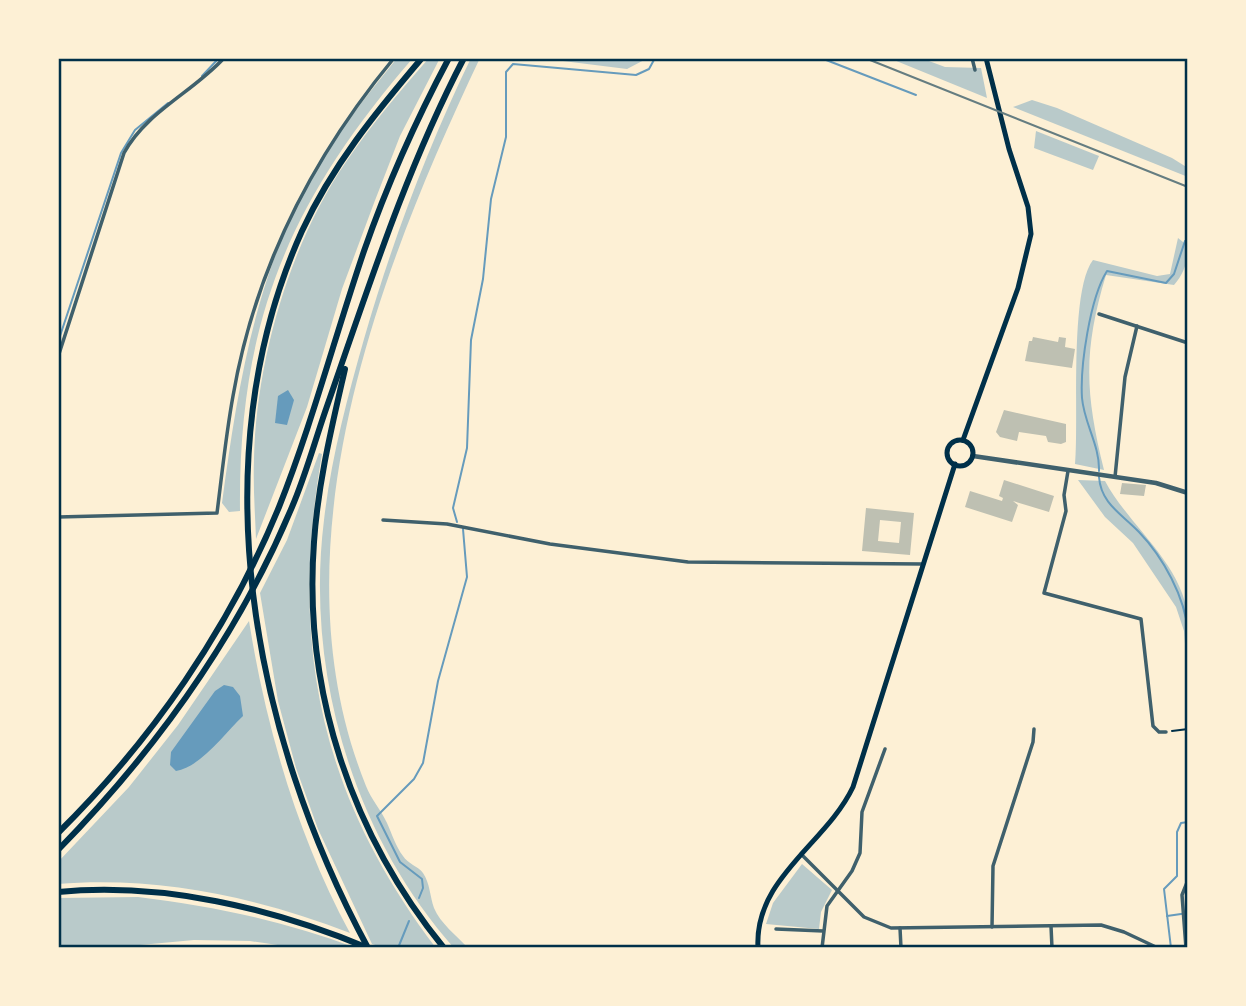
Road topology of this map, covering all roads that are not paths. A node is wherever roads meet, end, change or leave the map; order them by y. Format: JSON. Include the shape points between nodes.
{"nodes":[{"id":1,"x":224,"y":58,"type":"edge"},
{"id":2,"x":394,"y":58,"type":"edge"},
{"id":3,"x":422,"y":58,"type":"edge"},
{"id":4,"x":449,"y":58,"type":"edge"},
{"id":5,"x":464,"y":58,"type":"edge"},
{"id":6,"x":972,"y":58,"type":"edge"},
{"id":7,"x":986,"y":58,"type":"edge"},
{"id":8,"x":975,"y":70,"type":"dead end"},
{"id":9,"x":1099,"y":314,"type":"dead end"},
{"id":10,"x":1137,"y":326,"type":"junction"},
{"id":11,"x":350,"y":343,"type":"junction"},
{"id":12,"x":1188,"y":343,"type":"edge"},
{"id":13,"x":58,"y":357,"type":"edge"},
{"id":14,"x":963,"y":440,"type":"junction"},
{"id":15,"x":973,"y":456,"type":"junction"},
{"id":16,"x":955,"y":464,"type":"junction"},
{"id":17,"x":1068,"y":471,"type":"junction"},
{"id":18,"x":1115,"y":477,"type":"junction"},
{"id":19,"x":1188,"y":493,"type":"edge"},
{"id":20,"x":58,"y":517,"type":"edge"},
{"id":21,"x":383,"y":520,"type":"dead end"},
{"id":22,"x":923,"y":564,"type":"junction"},
{"id":23,"x":1034,"y":729,"type":"dead end"},
{"id":24,"x":1166,"y":732,"type":"road end"},
{"id":25,"x":885,"y":749,"type":"dead end"},
{"id":26,"x":58,"y":833,"type":"edge"},
{"id":27,"x":58,"y":850,"type":"edge"},
{"id":28,"x":801,"y":854,"type":"junction"},
{"id":29,"x":1188,"y":880,"type":"edge"},
{"id":30,"x":837,"y":890,"type":"junction"},
{"id":31,"x":58,"y":892,"type":"edge"},
{"id":32,"x":1051,"y":925,"type":"junction"},
{"id":33,"x":992,"y":927,"type":"junction"},
{"id":34,"x":900,"y":928,"type":"junction"},
{"id":35,"x":776,"y":929,"type":"dead end"},
{"id":36,"x":823,"y":931,"type":"junction"},
{"id":37,"x":152,"y":948,"type":"edge"},
{"id":38,"x":253,"y":948,"type":"edge"},
{"id":39,"x":368,"y":948,"type":"edge"},
{"id":40,"x":444,"y":948,"type":"edge"},
{"id":41,"x":758,"y":948,"type":"edge"},
{"id":42,"x":822,"y":948,"type":"edge"},
{"id":43,"x":901,"y":948,"type":"edge"},
{"id":44,"x":1052,"y":948,"type":"edge"},
{"id":45,"x":1158,"y":948,"type":"edge"},
{"id":46,"x":1186,"y":948,"type":"edge"}],
"edges":[{"from":1,"to":13,"type":"street","via":[[143,126],[124,153]]},
{"from":2,"to":20,"type":"street","via":[[313,170],[274,252],[233,394],[217,513]]},
{"from":3,"to":39,"type":"highway","via":[[345,154],[291,257],[270,319],[256,382],[250,445],[252,577],[275,709],[294,778],[341,896]]},
{"from":4,"to":26,"type":"highway","via":[[386,193],[293,470],[242,587],[169,705]]},
{"from":5,"to":11,"type":"highway","via":[[417,157]]},
{"from":6,"to":8,"type":"street"},
{"from":7,"to":14,"type":"main road","via":[[1028,206],[1031,234],[1018,288]]},
{"from":9,"to":10,"type":"street"},
{"from":10,"to":12,"type":"street"},
{"from":10,"to":18,"type":"street","via":[[1125,377]]},
{"from":11,"to":27,"type":"highway","via":[[293,505],[230,633],[158,740]]},
{"from":11,"to":40,"type":"highway","via":[[324,462],[315,530],[313,616],[319,672],[331,732],[360,813],[399,887]]},
{"from":14,"to":15,"type":"main road","via":[[971,446]]},
{"from":14,"to":16,"type":"main road","via":[[953,442],[947,450]]},
{"from":15,"to":16,"type":"main road","via":[[966,464]]},
{"from":15,"to":17,"type":"street"},
{"from":16,"to":22,"type":"main road"},
{"from":17,"to":18,"type":"street"},
{"from":17,"to":24,"type":"street","via":[[1066,511],[1044,593],[1141,618],[1153,726]]},
{"from":18,"to":19,"type":"street"},
{"from":21,"to":22,"type":"street","via":[[447,524],[551,544],[688,562]]},
{"from":22,"to":28,"type":"main road","via":[[853,788],[838,814]]},
{"from":23,"to":33,"type":"street","via":[[993,866]]},
{"from":25,"to":30,"type":"street","via":[[863,807],[860,853]]},
{"from":28,"to":30,"type":"street"},
{"from":28,"to":41,"type":"main road","via":[[767,900]]},
{"from":29,"to":46,"type":"street","via":[[1182,895]]},
{"from":30,"to":34,"type":"street","via":[[872,922]]},
{"from":30,"to":36,"type":"street","via":[[827,906]]},
{"from":31,"to":39,"type":"highway","via":[[140,892],[220,903],[297,922]]},
{"from":32,"to":33,"type":"street"},
{"from":32,"to":44,"type":"street"},
{"from":32,"to":45,"type":"street","via":[[1101,925]]},
{"from":33,"to":34,"type":"street"},
{"from":34,"to":43,"type":"street"},
{"from":35,"to":36,"type":"street"},
{"from":36,"to":42,"type":"street"},
{"from":37,"to":38,"type":"highway"}]}
